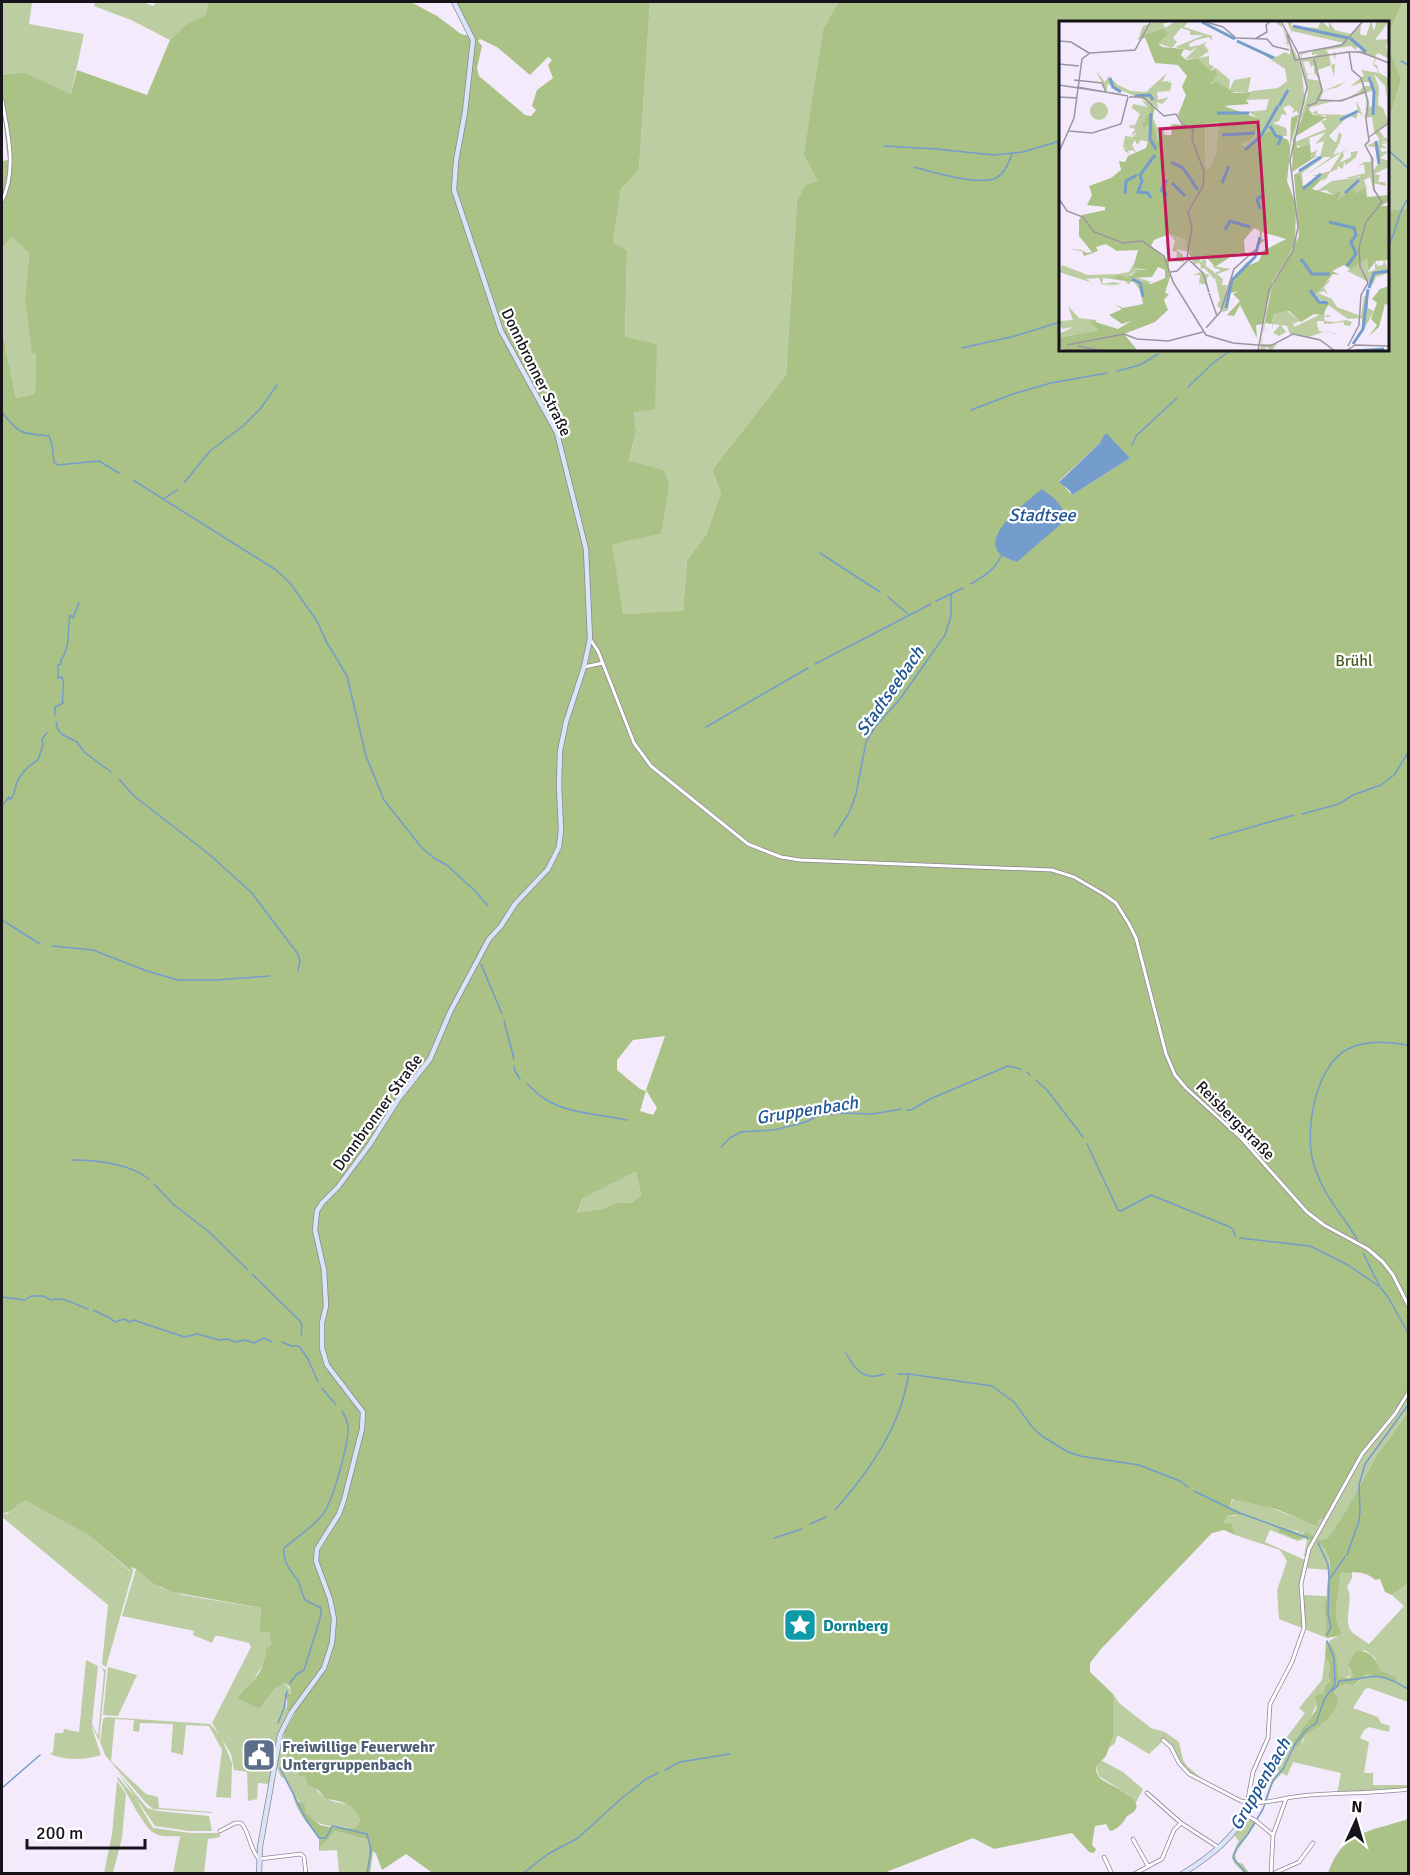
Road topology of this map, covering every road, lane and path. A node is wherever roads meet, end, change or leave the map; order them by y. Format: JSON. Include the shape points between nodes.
{"nodes":[{"id":1,"x":453,"y":2,"type":"edge"},
{"id":2,"x":2,"y":100,"type":"edge"},
{"id":3,"x":2,"y":201,"type":"edge"},
{"id":4,"x":590,"y":639,"type":"junction"},
{"id":5,"x":603,"y":663,"type":"junction"},
{"id":6,"x":584,"y":667,"type":"junction"},
{"id":7,"x":1408,"y":1305,"type":"edge"},
{"id":8,"x":1408,"y":1393,"type":"edge"},
{"id":9,"x":1164,"y":1740,"type":"dead end"},
{"id":10,"x":1408,"y":1789,"type":"edge"},
{"id":11,"x":1148,"y":1793,"type":"dead end"},
{"id":12,"x":1286,"y":1799,"type":"junction"},
{"id":13,"x":1248,"y":1803,"type":"junction"},
{"id":14,"x":1245,"y":1815,"type":"junction"},
{"id":15,"x":1181,"y":1823,"type":"junction"},
{"id":16,"x":220,"y":1831,"type":"dead end"},
{"id":17,"x":1273,"y":1835,"type":"junction"},
{"id":18,"x":1133,"y":1839,"type":"dead end"},
{"id":19,"x":1313,"y":1843,"type":"dead end"},
{"id":20,"x":1218,"y":1847,"type":"junction"},
{"id":21,"x":1104,"y":1857,"type":"dead end"},
{"id":22,"x":258,"y":1858,"type":"junction"},
{"id":23,"x":1148,"y":1867,"type":"junction"},
{"id":24,"x":259,"y":1874,"type":"edge"},
{"id":25,"x":306,"y":1874,"type":"edge"},
{"id":26,"x":1112,"y":1874,"type":"edge"},
{"id":27,"x":1134,"y":1874,"type":"edge"},
{"id":28,"x":1182,"y":1874,"type":"edge"},
{"id":29,"x":1272,"y":1874,"type":"edge"}],
"edges":[{"from":1,"to":4,"type":"street","name":"Donnbronner Straße","via":[[473,37],[454,190],[501,331],[557,433],[586,549]]},
{"from":2,"to":3,"type":"street","via":[[11,163]]},
{"from":4,"to":5,"type":"street"},
{"from":4,"to":6,"type":"street","name":"Donnbronner Straße"},
{"from":5,"to":6,"type":"street"},
{"from":5,"to":7,"type":"street","name":"Reisbergstraße","via":[[634,743],[651,766],[748,844],[780,857],[800,860],[1052,870],[1074,877],[1116,903],[1136,938],[1175,1075],[1241,1138],[1307,1212],[1383,1262]]},
{"from":6,"to":22,"type":"street","name":"Donnbronner Straße","via":[[566,722],[560,756],[559,847],[548,869],[489,939],[430,1059],[316,1211],[326,1306],[322,1348],[327,1365],[363,1412],[362,1429],[339,1514],[317,1549],[316,1561],[330,1599],[332,1643],[324,1668],[288,1717],[276,1748]]},
{"from":8,"to":13,"type":"street","via":[[1362,1454],[1309,1549],[1301,1584],[1304,1628],[1270,1704],[1268,1738],[1253,1772]]},
{"from":9,"to":13,"type":"street","via":[[1189,1774]]},
{"from":10,"to":12,"type":"street"},
{"from":11,"to":15,"type":"street"},
{"from":12,"to":13,"type":"street"},
{"from":12,"to":17,"type":"street"},
{"from":13,"to":14,"type":"street"},
{"from":14,"to":17,"type":"street"},
{"from":14,"to":20,"type":"street"},
{"from":15,"to":20,"type":"street"},
{"from":15,"to":23,"type":"street","via":[[1162,1859]]},
{"from":16,"to":22,"type":"street","via":[[235,1823],[243,1825]]},
{"from":17,"to":29,"type":"street"},
{"from":18,"to":23,"type":"street"},
{"from":19,"to":29,"type":"street","via":[[1299,1862]]},
{"from":20,"to":28,"type":"street"},
{"from":21,"to":26,"type":"street"},
{"from":22,"to":24,"type":"street","name":"Donnbronner Straße"},
{"from":22,"to":25,"type":"street","via":[[302,1854]]},
{"from":23,"to":27,"type":"street"}]}
